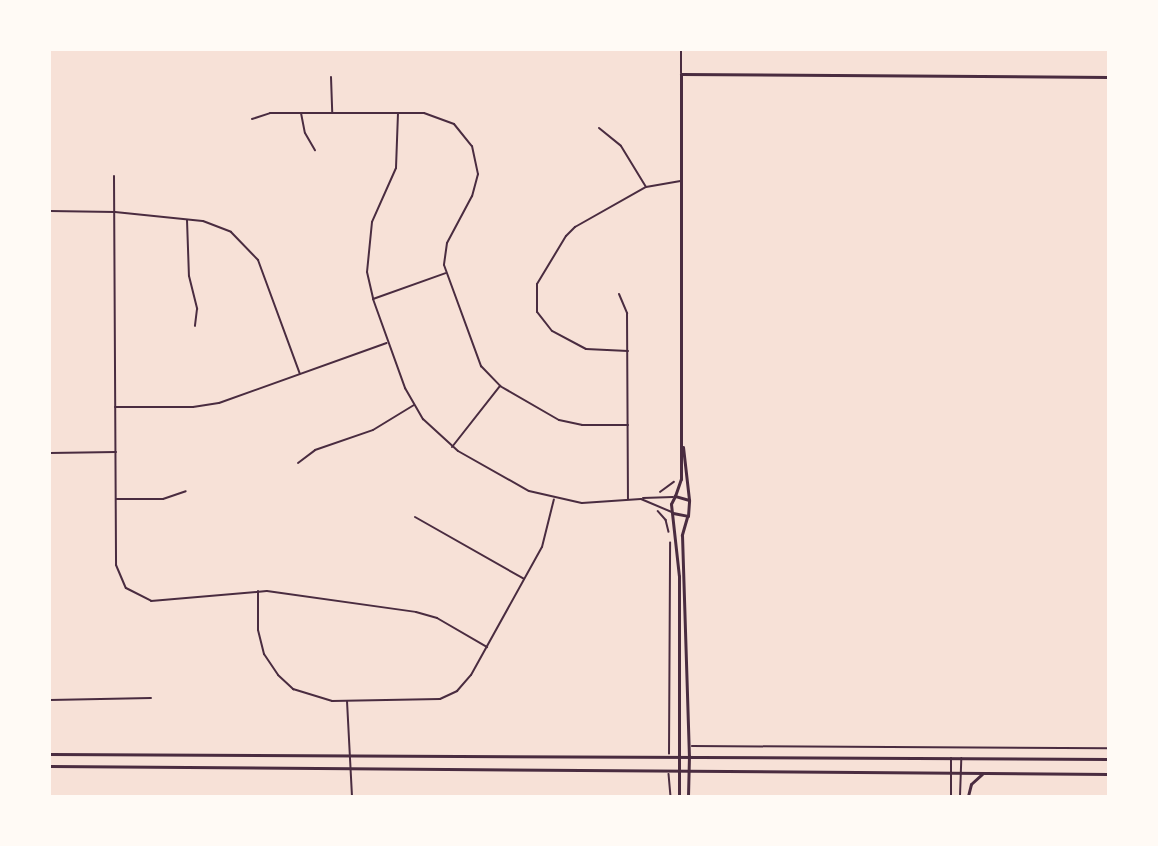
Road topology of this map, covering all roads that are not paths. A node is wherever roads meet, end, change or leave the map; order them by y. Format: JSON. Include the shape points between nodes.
{"nodes":[{"id":1,"x":681,"y":50,"type":"edge"},
{"id":2,"x":681,"y":74,"type":"junction"},
{"id":3,"x":332,"y":77,"type":"dead end"},
{"id":4,"x":1108,"y":77,"type":"edge"},
{"id":5,"x":301,"y":113,"type":"junction"},
{"id":6,"x":332,"y":113,"type":"junction"},
{"id":7,"x":398,"y":113,"type":"junction"},
{"id":8,"x":252,"y":119,"type":"dead end"},
{"id":9,"x":599,"y":128,"type":"dead end"},
{"id":10,"x":315,"y":150,"type":"dead end"},
{"id":11,"x":114,"y":176,"type":"dead end"},
{"id":12,"x":680,"y":181,"type":"junction"},
{"id":13,"x":646,"y":187,"type":"junction"},
{"id":14,"x":50,"y":211,"type":"edge"},
{"id":15,"x":115,"y":212,"type":"junction"},
{"id":16,"x":187,"y":220,"type":"junction"},
{"id":17,"x":446,"y":273,"type":"junction"},
{"id":18,"x":619,"y":294,"type":"dead end"},
{"id":19,"x":373,"y":299,"type":"junction"},
{"id":20,"x":195,"y":326,"type":"dead end"},
{"id":21,"x":388,"y":342,"type":"junction"},
{"id":22,"x":628,"y":351,"type":"junction"},
{"id":23,"x":300,"y":374,"type":"junction"},
{"id":24,"x":500,"y":386,"type":"junction"},
{"id":25,"x":414,"y":405,"type":"junction"},
{"id":26,"x":115,"y":407,"type":"junction"},
{"id":27,"x":628,"y":425,"type":"junction"},
{"id":28,"x":682,"y":430,"type":"junction"},
{"id":29,"x":452,"y":447,"type":"junction"},
{"id":30,"x":116,"y":452,"type":"junction"},
{"id":31,"x":50,"y":453,"type":"edge"},
{"id":32,"x":298,"y":463,"type":"dead end"},
{"id":33,"x":186,"y":491,"type":"dead end"},
{"id":34,"x":675,"y":496,"type":"junction"},
{"id":35,"x":116,"y":499,"type":"junction"},
{"id":36,"x":554,"y":499,"type":"junction"},
{"id":37,"x":628,"y":499,"type":"junction"},
{"id":38,"x":641,"y":499,"type":"junction"},
{"id":39,"x":689,"y":500,"type":"junction"},
{"id":40,"x":673,"y":512,"type":"junction"},
{"id":41,"x":415,"y":517,"type":"dead end"},
{"id":42,"x":687,"y":517,"type":"junction"},
{"id":43,"x":525,"y":579,"type":"junction"},
{"id":44,"x":258,"y":590,"type":"junction"},
{"id":45,"x":487,"y":646,"type":"junction"},
{"id":46,"x":151,"y":698,"type":"dead end"},
{"id":47,"x":50,"y":700,"type":"edge"},
{"id":48,"x":347,"y":701,"type":"junction"},
{"id":49,"x":50,"y":754,"type":"edge"},
{"id":50,"x":347,"y":756,"type":"junction"},
{"id":51,"x":689,"y":756,"type":"junction"},
{"id":52,"x":679,"y":757,"type":"junction"},
{"id":53,"x":951,"y":758,"type":"junction"},
{"id":54,"x":961,"y":758,"type":"junction"},
{"id":55,"x":1108,"y":759,"type":"edge"},
{"id":56,"x":50,"y":766,"type":"edge"},
{"id":57,"x":347,"y":768,"type":"junction"},
{"id":58,"x":679,"y":771,"type":"junction"},
{"id":59,"x":688,"y":771,"type":"junction"},
{"id":60,"x":951,"y":772,"type":"junction"},
{"id":61,"x":960,"y":772,"type":"junction"},
{"id":62,"x":983,"y":773,"type":"junction"},
{"id":63,"x":1108,"y":774,"type":"edge"},
{"id":64,"x":352,"y":796,"type":"edge"},
{"id":65,"x":679,"y":796,"type":"edge"},
{"id":66,"x":688,"y":796,"type":"edge"},
{"id":67,"x":951,"y":796,"type":"edge"},
{"id":68,"x":960,"y":796,"type":"edge"},
{"id":69,"x":968,"y":796,"type":"edge"}],
"edges":[{"from":1,"to":2,"type":"lane"},
{"from":2,"to":4,"type":"main road"},
{"from":2,"to":12,"type":"main road"},
{"from":3,"to":6,"type":"street"},
{"from":5,"to":6,"type":"street"},
{"from":5,"to":8,"type":"street","via":[[270,113]]},
{"from":5,"to":10,"type":"street","via":[[305,133]]},
{"from":6,"to":7,"type":"street"},
{"from":7,"to":17,"type":"street","via":[[433,114],[463,132],[474,151],[478,174],[472,196],[447,243]]},
{"from":7,"to":19,"type":"street","via":[[396,168],[375,214],[368,244]]},
{"from":9,"to":13,"type":"street","via":[[621,146]]},
{"from":11,"to":15,"type":"street"},
{"from":12,"to":13,"type":"street"},
{"from":12,"to":28,"type":"main road"},
{"from":13,"to":22,"type":"street","via":[[570,231],[535,290],[537,312],[552,331],[586,349]]},
{"from":14,"to":15,"type":"street"},
{"from":15,"to":16,"type":"street"},
{"from":15,"to":26,"type":"street"},
{"from":16,"to":20,"type":"street","via":[[189,276],[197,309]]},
{"from":16,"to":23,"type":"street","via":[[219,226],[252,251]]},
{"from":17,"to":19,"type":"street"},
{"from":17,"to":24,"type":"street","via":[[477,359]]},
{"from":18,"to":22,"type":"street","via":[[627,313]]},
{"from":19,"to":21,"type":"street"},
{"from":21,"to":23,"type":"street"},
{"from":21,"to":25,"type":"street"},
{"from":22,"to":27,"type":"street"},
{"from":23,"to":26,"type":"street","via":[[213,404]]},
{"from":24,"to":27,"type":"street","via":[[564,422]]},
{"from":24,"to":29,"type":"street"},
{"from":25,"to":29,"type":"street"},
{"from":25,"to":32,"type":"street","via":[[373,430],[315,450]]},
{"from":26,"to":30,"type":"street"},
{"from":27,"to":37,"type":"street"},
{"from":28,"to":34,"type":"main road","via":[[681,485]]},
{"from":28,"to":39,"type":"main road"},
{"from":29,"to":36,"type":"street","via":[[516,485]]},
{"from":30,"to":31,"type":"street"},
{"from":30,"to":35,"type":"street"},
{"from":33,"to":35,"type":"street","via":[[171,498]]},
{"from":34,"to":38,"type":"street"},
{"from":34,"to":39,"type":"main road"},
{"from":34,"to":40,"type":"main road"},
{"from":35,"to":44,"type":"street","via":[[117,570],[130,591],[156,601]]},
{"from":36,"to":37,"type":"street","via":[[587,503]]},
{"from":36,"to":43,"type":"street","via":[[542,547]]},
{"from":37,"to":38,"type":"street"},
{"from":38,"to":40,"type":"street"},
{"from":39,"to":42,"type":"main road"},
{"from":40,"to":42,"type":"main road"},
{"from":40,"to":52,"type":"main road","via":[[680,576]]},
{"from":41,"to":43,"type":"street"},
{"from":42,"to":51,"type":"main road","via":[[682,536]]},
{"from":43,"to":45,"type":"street"},
{"from":44,"to":45,"type":"street","via":[[421,613]]},
{"from":44,"to":48,"type":"street","via":[[260,640],[278,675],[310,697]]},
{"from":45,"to":48,"type":"street","via":[[466,682],[450,695],[429,701]]},
{"from":46,"to":47,"type":"street"},
{"from":48,"to":50,"type":"street"},
{"from":49,"to":50,"type":"main road"},
{"from":50,"to":52,"type":"main road"},
{"from":50,"to":57,"type":"street"},
{"from":51,"to":52,"type":"main road"},
{"from":51,"to":53,"type":"main road"},
{"from":51,"to":59,"type":"main road"},
{"from":52,"to":58,"type":"main road"},
{"from":53,"to":54,"type":"main road"},
{"from":53,"to":60,"type":"street"},
{"from":54,"to":55,"type":"main road"},
{"from":54,"to":61,"type":"street"},
{"from":56,"to":57,"type":"main road"},
{"from":57,"to":58,"type":"main road"},
{"from":57,"to":64,"type":"street"},
{"from":58,"to":59,"type":"main road"},
{"from":58,"to":65,"type":"main road"},
{"from":59,"to":60,"type":"main road"},
{"from":59,"to":66,"type":"main road"},
{"from":60,"to":61,"type":"main road"},
{"from":60,"to":67,"type":"street"},
{"from":61,"to":62,"type":"main road"},
{"from":61,"to":68,"type":"street"},
{"from":62,"to":63,"type":"main road"},
{"from":62,"to":69,"type":"main road","via":[[971,783]]}]}
